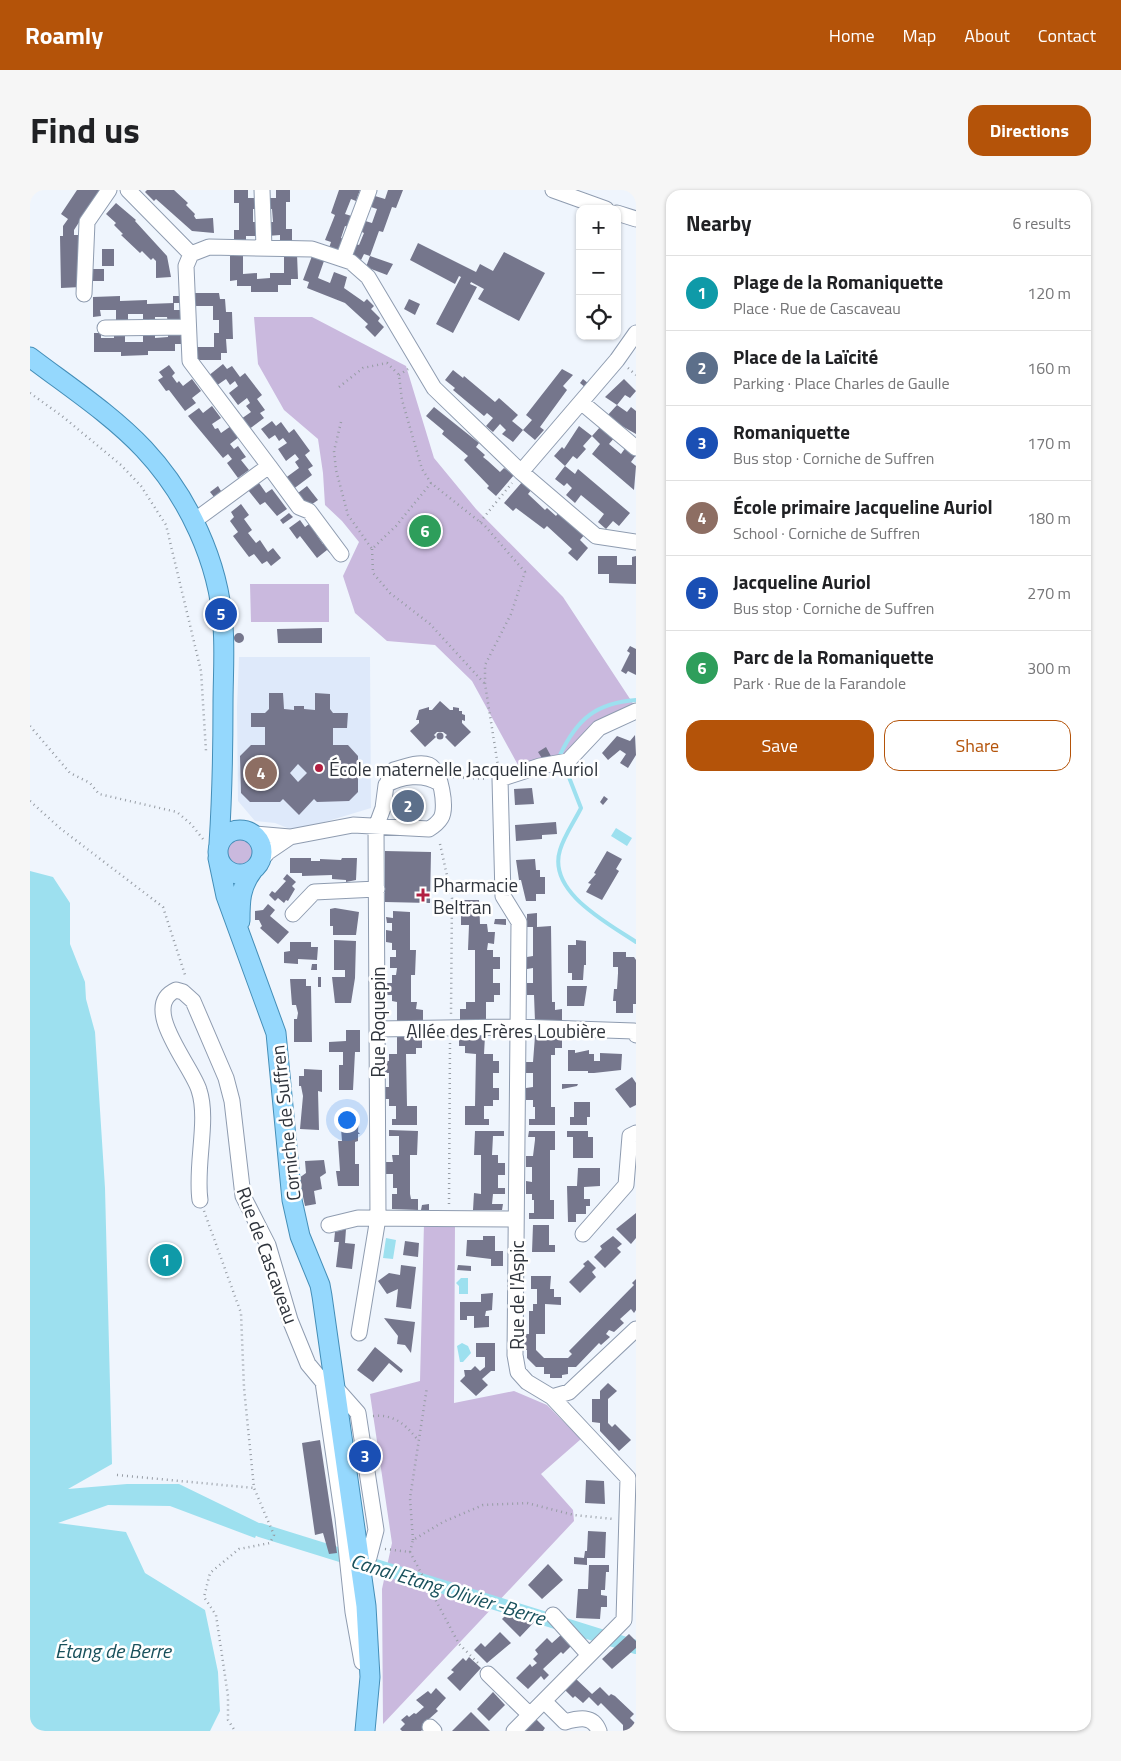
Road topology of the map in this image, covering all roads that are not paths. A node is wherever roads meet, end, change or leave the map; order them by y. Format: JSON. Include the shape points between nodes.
{"nodes":[{"id":1,"x":109,"y":190,"type":"edge"},
{"id":2,"x":128,"y":190,"type":"edge"},
{"id":3,"x":262,"y":190,"type":"edge"},
{"id":4,"x":369,"y":190,"type":"edge"},
{"id":5,"x":554,"y":190,"type":"edge"},
{"id":6,"x":595,"y":205,"type":"edge"},
{"id":7,"x":621,"y":214,"type":"edge"},
{"id":8,"x":636,"y":219,"type":"edge"},
{"id":9,"x":264,"y":248,"type":"junction"},
{"id":10,"x":191,"y":254,"type":"junction"},
{"id":11,"x":343,"y":260,"type":"junction"},
{"id":12,"x":84,"y":294,"type":"dead end"},
{"id":13,"x":188,"y":327,"type":"junction"},
{"id":14,"x":104,"y":328,"type":"dead end"},
{"id":15,"x":636,"y":334,"type":"edge"},
{"id":16,"x":30,"y":357,"type":"edge"},
{"id":17,"x":581,"y":402,"type":"junction"},
{"id":18,"x":636,"y":448,"type":"edge"},
{"id":19,"x":269,"y":466,"type":"junction"},
{"id":20,"x":522,"y":472,"type":"junction"},
{"id":21,"x":194,"y":521,"type":"junction"},
{"id":22,"x":636,"y":542,"type":"edge"},
{"id":23,"x":341,"y":554,"type":"dead end"},
{"id":24,"x":636,"y":712,"type":"edge"},
{"id":25,"x":222,"y":795,"type":"junction"},
{"id":26,"x":376,"y":827,"type":"junction"},
{"id":27,"x":249,"y":832,"type":"junction"},
{"id":28,"x":290,"y":837,"type":"junction"},
{"id":29,"x":214,"y":848,"type":"junction"},
{"id":30,"x":257,"y":865,"type":"junction"},
{"id":31,"x":376,"y":889,"type":"junction"},
{"id":32,"x":292,"y":914,"type":"dead end"},
{"id":33,"x":240,"y":933,"type":"junction"},
{"id":34,"x":518,"y":1027,"type":"junction"},
{"id":35,"x":377,"y":1029,"type":"junction"},
{"id":36,"x":635,"y":1033,"type":"edge"},
{"id":37,"x":636,"y":1133,"type":"edge"},
{"id":38,"x":200,"y":1200,"type":"road end"},
{"id":39,"x":378,"y":1218,"type":"junction"},
{"id":40,"x":516,"y":1219,"type":"junction"},
{"id":41,"x":329,"y":1225,"type":"dead end"},
{"id":42,"x":583,"y":1234,"type":"dead end"},
{"id":43,"x":636,"y":1328,"type":"edge"},
{"id":44,"x":359,"y":1333,"type":"dead end"},
{"id":45,"x":329,"y":1384,"type":"junction"},
{"id":46,"x":552,"y":1397,"type":"junction"},
{"id":47,"x":361,"y":1572,"type":"junction"},
{"id":48,"x":553,"y":1615,"type":"dead end"},
{"id":49,"x":630,"y":1622,"type":"edge"},
{"id":50,"x":590,"y":1655,"type":"junction"},
{"id":51,"x":488,"y":1674,"type":"road end"},
{"id":52,"x":370,"y":1677,"type":"junction"},
{"id":53,"x":544,"y":1701,"type":"junction"},
{"id":54,"x":530,"y":1715,"type":"junction"},
{"id":55,"x":563,"y":1726,"type":"edge"},
{"id":56,"x":365,"y":1731,"type":"edge"},
{"id":57,"x":514,"y":1731,"type":"edge"},
{"id":58,"x":599,"y":1731,"type":"edge"}],
"edges":[{"from":1,"to":12,"type":"street","via":[[87,222]]},
{"from":2,"to":10,"type":"street"},
{"from":3,"to":9,"type":"street"},
{"from":4,"to":11,"type":"street"},
{"from":5,"to":6,"type":"street"},
{"from":7,"to":8,"type":"street"},
{"from":9,"to":10,"type":"street","via":[[209,248]]},
{"from":9,"to":11,"type":"street","via":[[312,249]]},
{"from":10,"to":13,"type":"street","via":[[186,266]]},
{"from":11,"to":20,"type":"street","via":[[351,262],[368,278],[434,388]]},
{"from":13,"to":14,"type":"street"},
{"from":13,"to":19,"type":"street","via":[[190,361]]},
{"from":15,"to":17,"type":"street"},
{"from":16,"to":21,"type":"main road","name":"Corniche de Suffren","via":[[100,410],[144,450],[182,498]]},
{"from":17,"to":18,"type":"street"},
{"from":17,"to":20,"type":"street"},
{"from":19,"to":21,"type":"street"},
{"from":19,"to":23,"type":"street","via":[[299,507],[309,511]]},
{"from":20,"to":22,"type":"street","via":[[596,536]]},
{"from":21,"to":25,"type":"main road","name":"Corniche de Suffren","via":[[215,576],[223,625]]},
{"from":24,"to":34,"type":"street","name":"Rue de l'Aspic","via":[[599,728],[568,761],[500,779],[503,896],[518,922]]},
{"from":25,"to":27,"type":"main road"},
{"from":25,"to":29,"type":"main road","name":"Corniche de Suffren"},
{"from":26,"to":26,"type":"street","name":"Rue Roquepin","via":[[430,829],[442,817],[439,780],[396,779],[386,785]]},
{"from":26,"to":28,"type":"street","via":[[353,825]]},
{"from":26,"to":31,"type":"street","name":"Rue Roquepin"},
{"from":27,"to":28,"type":"street"},
{"from":27,"to":29,"type":"main road","via":[[231,831]]},
{"from":27,"to":30,"type":"main road","via":[[261,846]]},
{"from":28,"to":30,"type":"street","via":[[268,852]]},
{"from":29,"to":30,"type":"main road","via":[[221,865],[233,873],[240,874]]},
{"from":29,"to":33,"type":"main road","name":"Corniche de Suffren","via":[[221,880]]},
{"from":30,"to":33,"type":"main road","name":"Corniche de Suffren","via":[[242,889]]},
{"from":31,"to":32,"type":"street","via":[[314,892]]},
{"from":31,"to":35,"type":"street","name":"Rue Roquepin"},
{"from":33,"to":45,"type":"main road","name":"Corniche de Suffren","via":[[276,1033],[292,1200],[300,1236],[320,1285]]},
{"from":34,"to":35,"type":"street","name":"Allée des Frères Loubière"},
{"from":34,"to":36,"type":"street","name":"Allée des Frères Loubière"},
{"from":34,"to":40,"type":"street","name":"Rue de l'Aspic"},
{"from":35,"to":39,"type":"street","name":"Rue Roquepin"},
{"from":37,"to":42,"type":"street","via":[[630,1136],[626,1184]]},
{"from":38,"to":45,"type":"street","name":"Rue de Cascaveau","via":[[197,1182],[203,1109],[200,1091],[192,1071],[168,1034],[163,1018],[163,1004],[176,990],[193,1001],[226,1078],[232,1101],[243,1196],[268,1245],[290,1320],[308,1364]]},
{"from":39,"to":40,"type":"street"},
{"from":39,"to":41,"type":"street","via":[[358,1218]]},
{"from":39,"to":44,"type":"street","name":"Rue Roquepin"},
{"from":40,"to":46,"type":"street","name":"Rue de l'Aspic","via":[[515,1355],[518,1372],[527,1382]]},
{"from":43,"to":46,"type":"street","via":[[569,1392]]},
{"from":45,"to":47,"type":"main road","name":"Corniche de Suffren"},
{"from":45,"to":47,"type":"street","name":"Rue de Cascaveau","via":[[359,1417],[376,1530]]},
{"from":45,"to":52,"type":"street","via":[[353,1612],[362,1662]]},
{"from":46,"to":49,"type":"street","name":"Rue de l'Aspic","via":[[628,1478]]},
{"from":47,"to":52,"type":"main road","name":"Corniche de Suffren"},
{"from":48,"to":50,"type":"street"},
{"from":49,"to":50,"type":"street"},
{"from":50,"to":53,"type":"street"},
{"from":51,"to":54,"type":"street"},
{"from":52,"to":56,"type":"main road","name":"Corniche de Suffren"},
{"from":53,"to":54,"type":"street"},
{"from":53,"to":55,"type":"street"},
{"from":54,"to":57,"type":"street"},
{"from":55,"to":58,"type":"street","via":[[580,1717],[591,1720]]}]}
